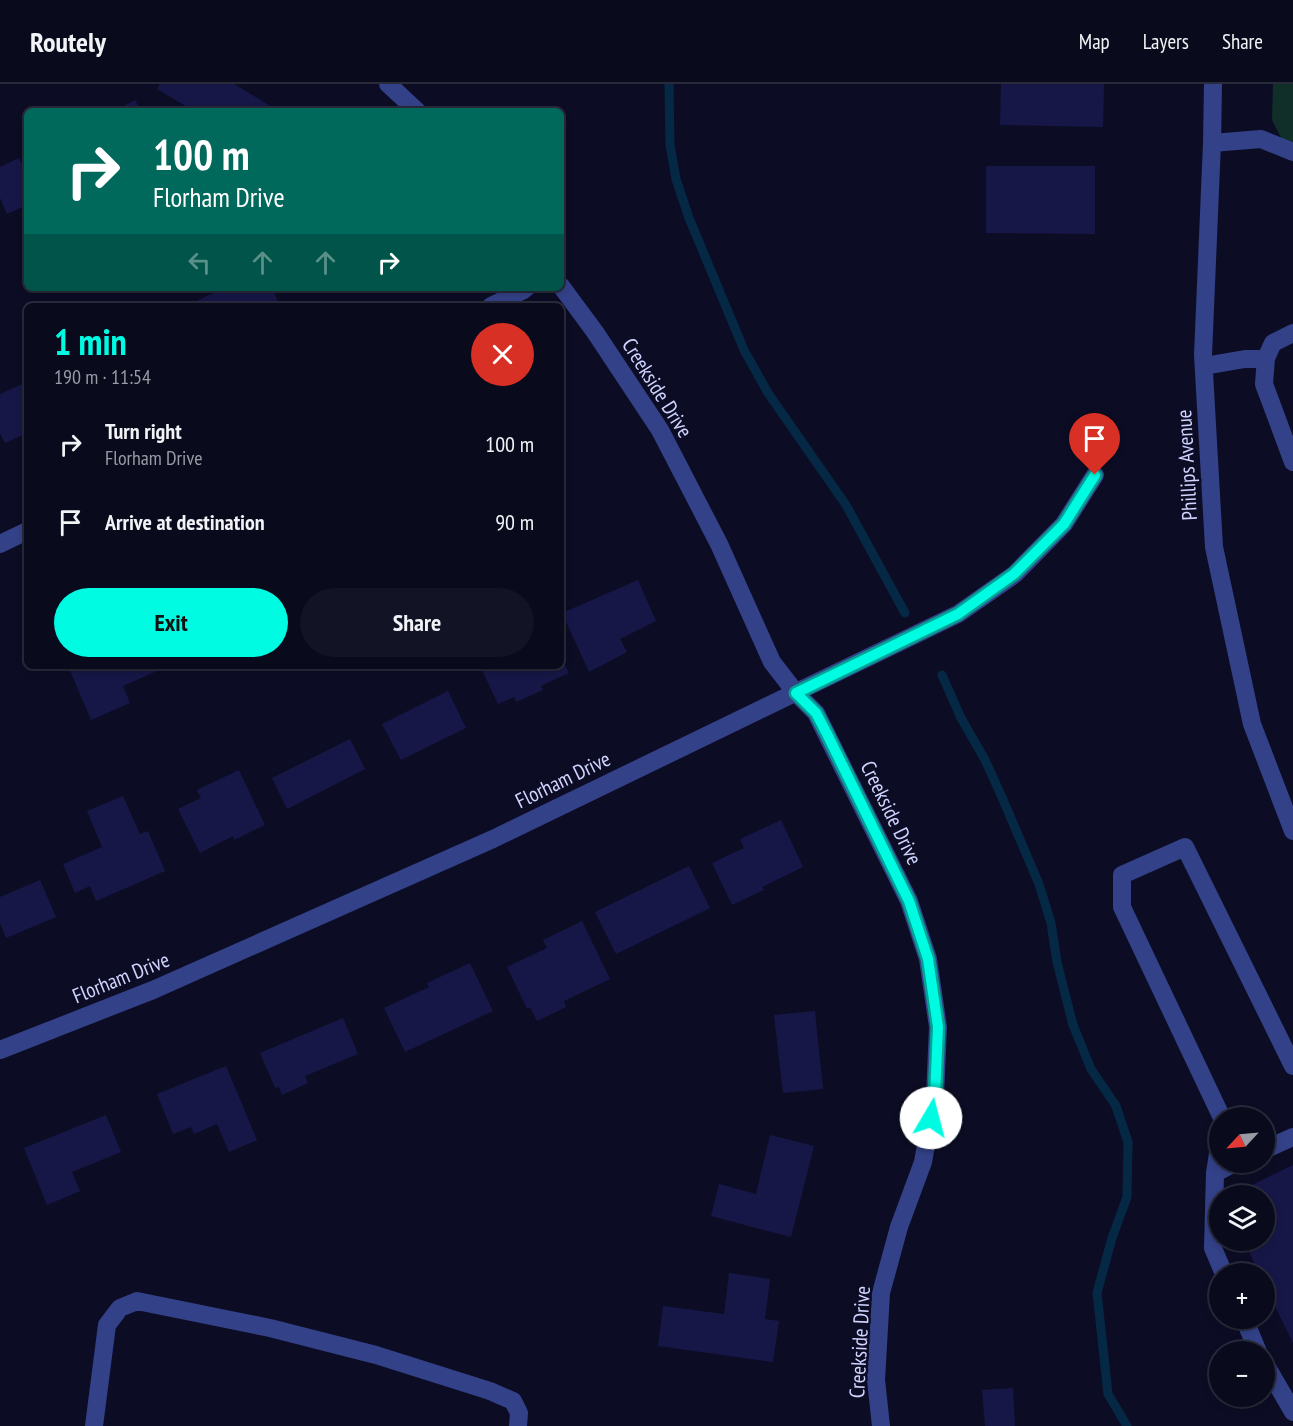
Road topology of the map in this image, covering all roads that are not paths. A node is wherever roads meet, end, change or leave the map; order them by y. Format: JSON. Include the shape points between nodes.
{"nodes":[{"id":1,"x":388,"y":84,"type":"edge"},
{"id":2,"x":1213,"y":84,"type":"edge"},
{"id":3,"x":414,"y":108,"type":"edge"},
{"id":4,"x":1212,"y":143,"type":"junction"},
{"id":5,"x":1293,"y":152,"type":"edge"},
{"id":6,"x":564,"y":290,"type":"edge"},
{"id":7,"x":522,"y":291,"type":"edge"},
{"id":8,"x":497,"y":303,"type":"edge"},
{"id":9,"x":1293,"y":333,"type":"edge"},
{"id":10,"x":1266,"y":359,"type":"junction"},
{"id":11,"x":1204,"y":366,"type":"junction"},
{"id":12,"x":1293,"y":462,"type":"edge"},
{"id":13,"x":1095,"y":475,"type":"dead end"},
{"id":14,"x":24,"y":532,"type":"edge"},
{"id":15,"x":0,"y":544,"type":"edge"},
{"id":16,"x":796,"y":693,"type":"junction"},
{"id":17,"x":1293,"y":831,"type":"edge"},
{"id":18,"x":0,"y":1050,"type":"edge"},
{"id":19,"x":1293,"y":1066,"type":"edge"},
{"id":20,"x":1217,"y":1107,"type":"edge"},
{"id":21,"x":1293,"y":1137,"type":"edge"},
{"id":22,"x":1275,"y":1145,"type":"edge"},
{"id":23,"x":1215,"y":1173,"type":"edge"},
{"id":24,"x":1219,"y":1263,"type":"edge"},
{"id":25,"x":1275,"y":1381,"type":"edge"},
{"id":26,"x":1293,"y":1412,"type":"edge"},
{"id":27,"x":94,"y":1426,"type":"edge"},
{"id":28,"x":518,"y":1426,"type":"edge"},
{"id":29,"x":881,"y":1426,"type":"edge"}],
"edges":[{"from":1,"to":3,"type":"street"},
{"from":2,"to":4,"type":"street","name":"Phillips Avenue"},
{"from":4,"to":5,"type":"street","via":[[1261,139]]},
{"from":4,"to":11,"type":"street","name":"Phillips Avenue"},
{"from":6,"to":16,"type":"street","name":"Creekside Drive","via":[[660,430],[719,544],[772,662]]},
{"from":7,"to":8,"type":"street"},
{"from":9,"to":10,"type":"street","via":[[1273,343]]},
{"from":10,"to":11,"type":"street"},
{"from":10,"to":12,"type":"street","via":[[1264,384]]},
{"from":11,"to":17,"type":"street","name":"Phillips Avenue","via":[[1214,548],[1252,724]]},
{"from":13,"to":16,"type":"street","name":"Florham Drive","via":[[1064,524],[1014,574],[958,614]]},
{"from":14,"to":15,"type":"street"},
{"from":16,"to":18,"type":"street","name":"Florham Drive","via":[[493,839],[153,990]]},
{"from":16,"to":29,"type":"street","name":"Creekside Drive","via":[[816,713],[909,901],[928,959],[938,1027],[935,1096],[923,1162],[899,1227],[882,1293],[876,1380]]},
{"from":19,"to":20,"type":"street","via":[[1185,847],[1122,875],[1122,907]]},
{"from":21,"to":22,"type":"street"},
{"from":23,"to":24,"type":"street","via":[[1213,1248]]},
{"from":25,"to":26,"type":"street"},
{"from":27,"to":28,"type":"street","via":[[107,1325],[120,1308],[137,1300],[354,1349],[490,1391],[513,1401],[519,1413]]}]}
